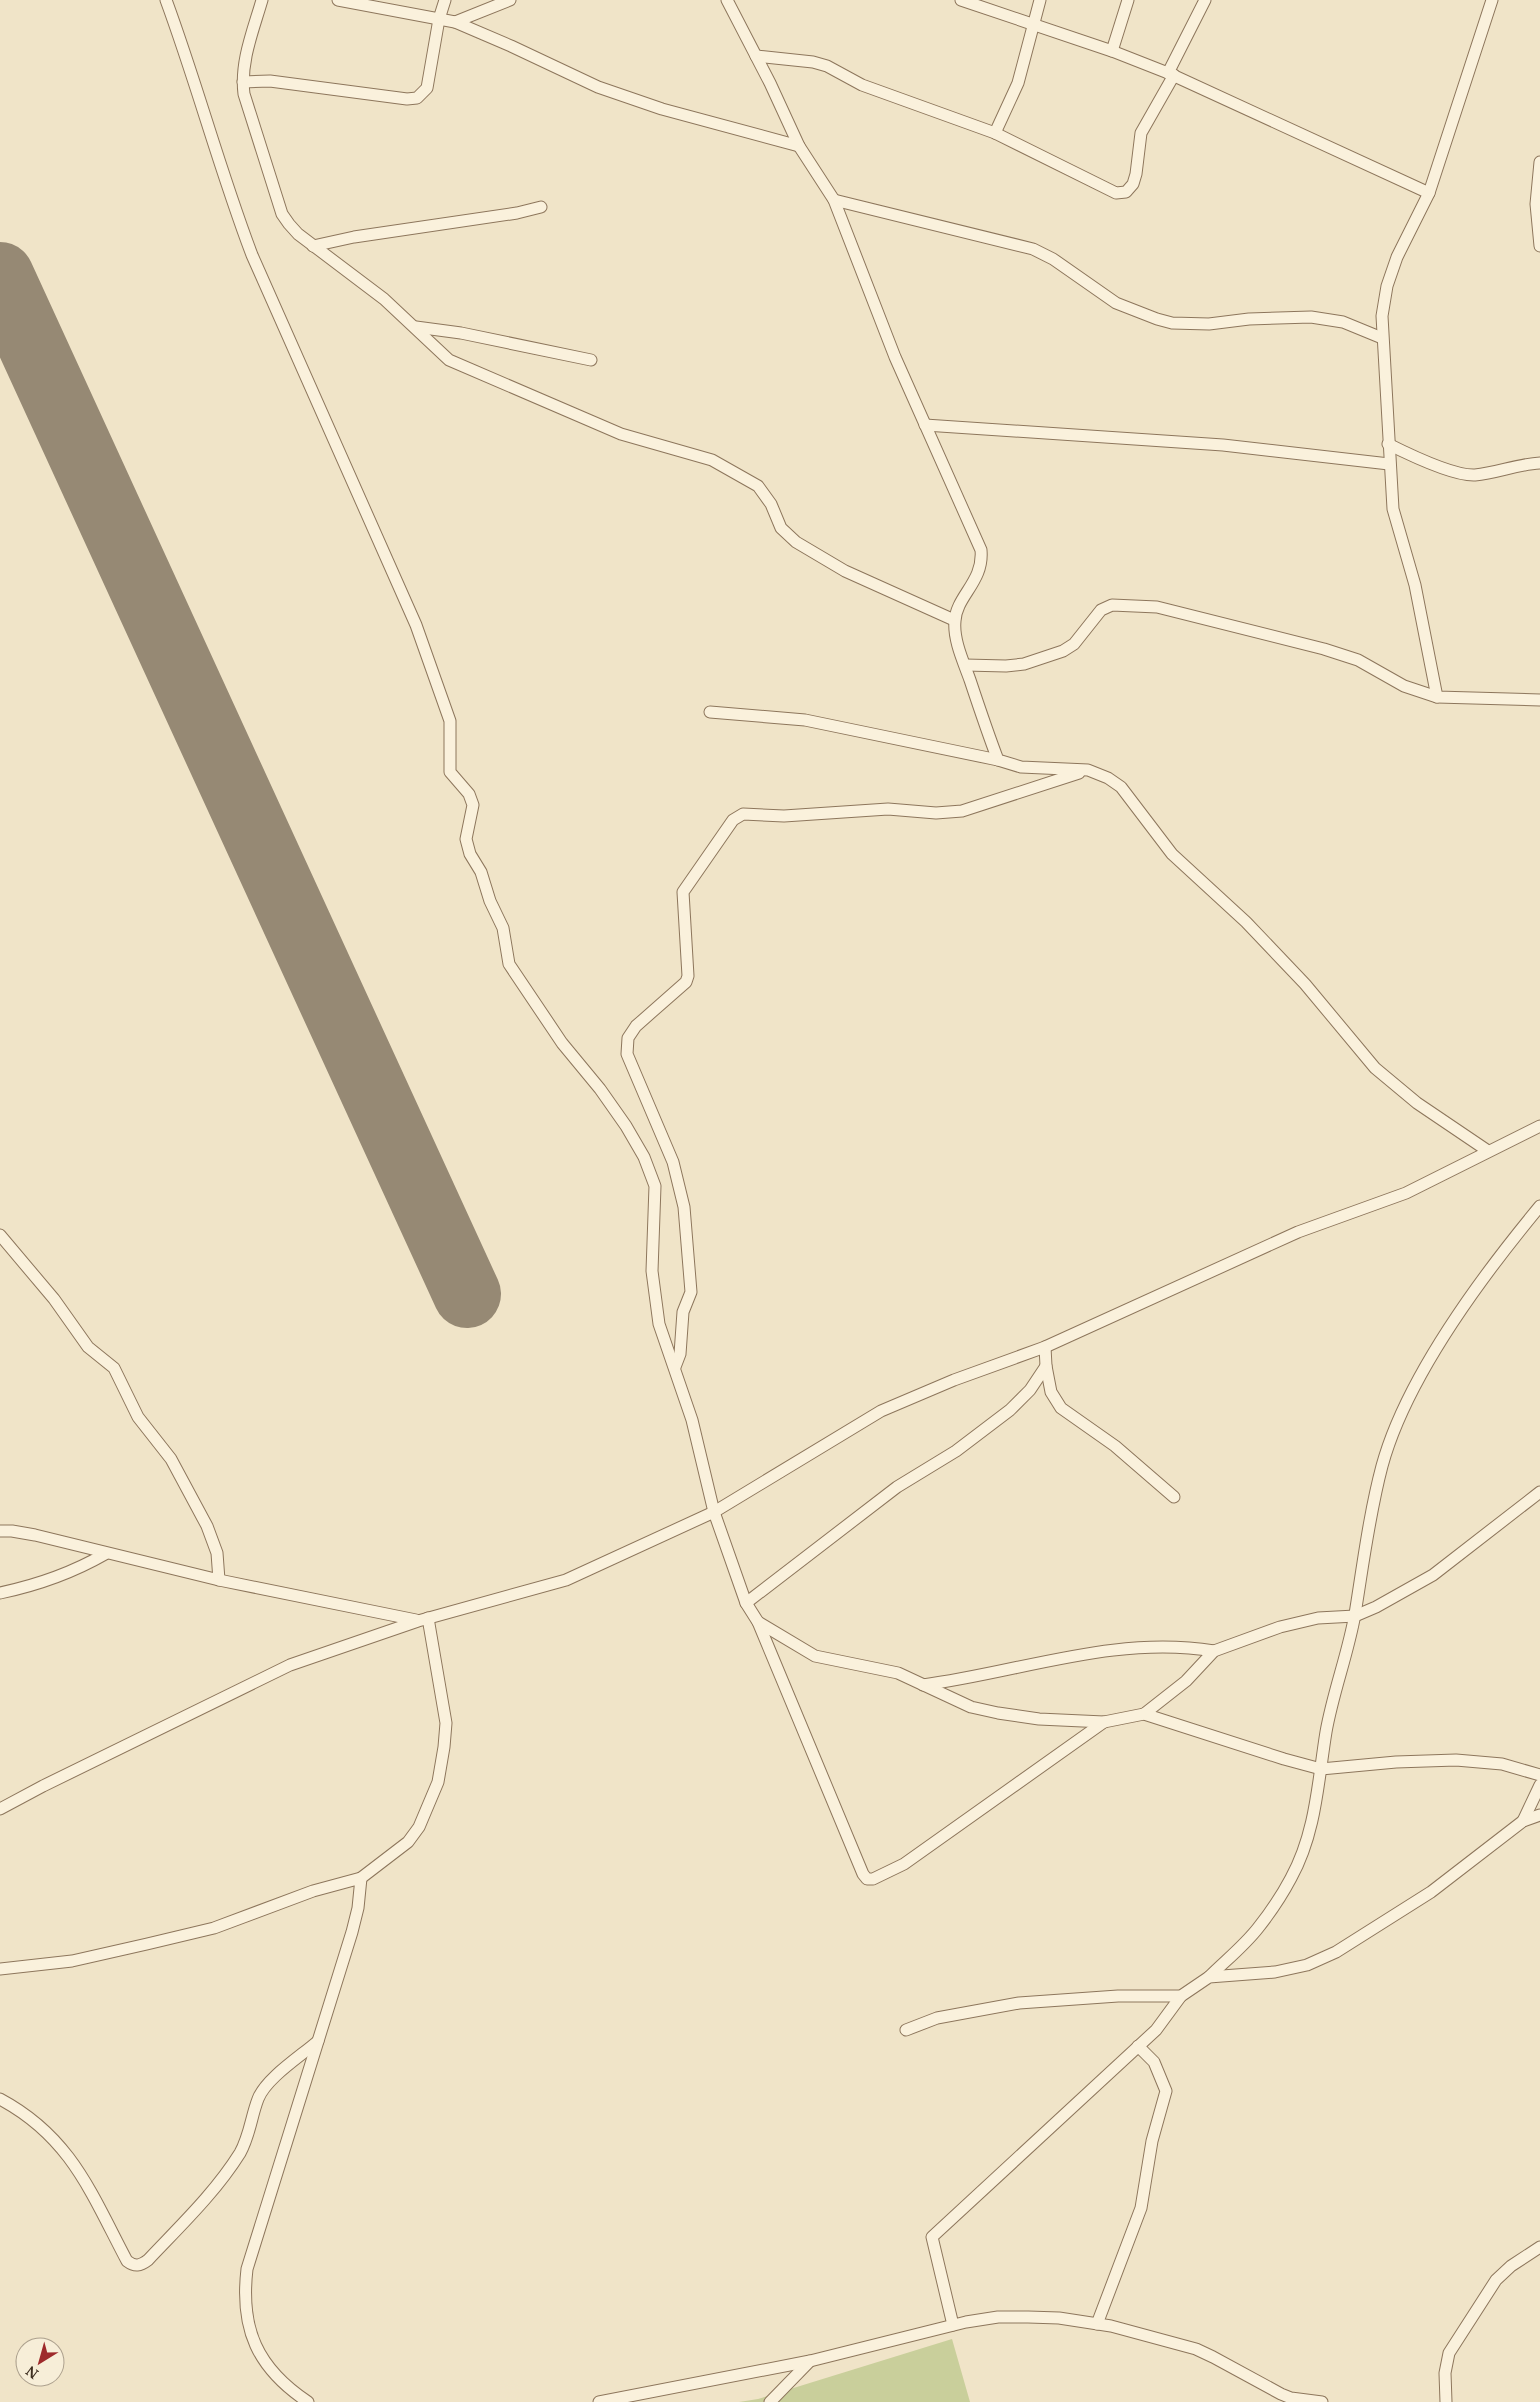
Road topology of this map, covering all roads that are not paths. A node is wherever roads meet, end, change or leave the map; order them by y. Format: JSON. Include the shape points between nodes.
{"nodes":[{"id":1,"x":166,"y":0,"type":"edge"},
{"id":2,"x":262,"y":0,"type":"edge"},
{"id":3,"x":338,"y":0,"type":"edge"},
{"id":4,"x":445,"y":0,"type":"edge"},
{"id":5,"x":510,"y":0,"type":"edge"},
{"id":6,"x":727,"y":0,"type":"edge"},
{"id":7,"x":961,"y":0,"type":"edge"},
{"id":8,"x":1040,"y":0,"type":"edge"},
{"id":9,"x":1128,"y":0,"type":"edge"},
{"id":10,"x":1205,"y":0,"type":"edge"},
{"id":11,"x":1492,"y":0,"type":"edge"},
{"id":12,"x":439,"y":19,"type":"junction"},
{"id":13,"x":455,"y":22,"type":"junction"},
{"id":14,"x":1034,"y":23,"type":"junction"},
{"id":15,"x":1112,"y":51,"type":"junction"},
{"id":16,"x":756,"y":56,"type":"junction"},
{"id":17,"x":1171,"y":74,"type":"junction"},
{"id":18,"x":243,"y":82,"type":"junction"},
{"id":19,"x":995,"y":133,"type":"junction"},
{"id":20,"x":798,"y":146,"type":"junction"},
{"id":21,"x":1540,"y":162,"type":"edge"},
{"id":22,"x":1429,"y":193,"type":"junction"},
{"id":23,"x":834,"y":200,"type":"junction"},
{"id":24,"x":1538,"y":205,"type":"edge"},
{"id":25,"x":541,"y":207,"type":"dead end"},
{"id":26,"x":313,"y":246,"type":"junction"},
{"id":27,"x":1540,"y":246,"type":"edge"},
{"id":28,"x":416,"y":327,"type":"junction"},
{"id":29,"x":1382,"y":338,"type":"junction"},
{"id":30,"x":592,"y":360,"type":"dead end"},
{"id":31,"x":925,"y":425,"type":"junction"},
{"id":32,"x":1388,"y":444,"type":"junction"},
{"id":33,"x":1540,"y":462,"type":"edge"},
{"id":34,"x":1389,"y":464,"type":"junction"},
{"id":35,"x":954,"y":620,"type":"junction"},
{"id":36,"x":965,"y":665,"type":"junction"},
{"id":37,"x":1437,"y":697,"type":"junction"},
{"id":38,"x":1540,"y":700,"type":"edge"},
{"id":39,"x":710,"y":712,"type":"dead end"},
{"id":40,"x":998,"y":760,"type":"junction"},
{"id":41,"x":1088,"y":770,"type":"junction"},
{"id":42,"x":1540,"y":1126,"type":"edge"},
{"id":43,"x":1488,"y":1151,"type":"junction"},
{"id":44,"x":1540,"y":1206,"type":"edge"},
{"id":45,"x":0,"y":1235,"type":"edge"},
{"id":46,"x":1045,"y":1347,"type":"junction"},
{"id":47,"x":1046,"y":1366,"type":"junction"},
{"id":48,"x":675,"y":1367,"type":"junction"},
{"id":49,"x":1540,"y":1492,"type":"edge"},
{"id":50,"x":1174,"y":1497,"type":"dead end"},
{"id":51,"x":714,"y":1512,"type":"junction"},
{"id":52,"x":0,"y":1532,"type":"edge"},
{"id":53,"x":105,"y":1554,"type":"junction"},
{"id":54,"x":218,"y":1580,"type":"junction"},
{"id":55,"x":0,"y":1593,"type":"edge"},
{"id":56,"x":746,"y":1603,"type":"junction"},
{"id":57,"x":1355,"y":1616,"type":"junction"},
{"id":58,"x":423,"y":1619,"type":"junction"},
{"id":59,"x":758,"y":1622,"type":"junction"},
{"id":60,"x":1214,"y":1651,"type":"junction"},
{"id":61,"x":923,"y":1685,"type":"junction"},
{"id":62,"x":1144,"y":1714,"type":"junction"},
{"id":63,"x":1104,"y":1722,"type":"junction"},
{"id":64,"x":1321,"y":1769,"type":"junction"},
{"id":65,"x":1540,"y":1775,"type":"edge"},
{"id":66,"x":1540,"y":1785,"type":"edge"},
{"id":67,"x":0,"y":1809,"type":"edge"},
{"id":68,"x":1540,"y":1815,"type":"edge"},
{"id":69,"x":1523,"y":1821,"type":"junction"},
{"id":70,"x":361,"y":1878,"type":"junction"},
{"id":71,"x":0,"y":1969,"type":"edge"},
{"id":72,"x":1209,"y":1977,"type":"junction"},
{"id":73,"x":1181,"y":1996,"type":"junction"},
{"id":74,"x":906,"y":2030,"type":"dead end"},
{"id":75,"x":319,"y":2040,"type":"junction"},
{"id":76,"x":1138,"y":2046,"type":"junction"},
{"id":77,"x":0,"y":2099,"type":"edge"},
{"id":78,"x":1540,"y":2247,"type":"edge"},
{"id":79,"x":1097,"y":2324,"type":"junction"},
{"id":80,"x":953,"y":2325,"type":"junction"},
{"id":81,"x":810,"y":2361,"type":"junction"},
{"id":82,"x":308,"y":2402,"type":"edge"},
{"id":83,"x":599,"y":2402,"type":"edge"},
{"id":84,"x":770,"y":2402,"type":"edge"},
{"id":85,"x":1322,"y":2402,"type":"edge"},
{"id":86,"x":1446,"y":2402,"type":"edge"}],
"edges":[{"from":1,"to":48,"type":"street","via":[[252,255],[416,625],[432,669],[450,721],[450,772],[469,794],[473,805],[467,833],[468,847],[503,928],[509,964],[562,1043],[626,1126],[644,1157],[655,1186],[652,1271],[659,1324]]},
{"from":2,"to":18,"type":"street","via":[[245,58]]},
{"from":3,"to":12,"type":"street"},
{"from":4,"to":12,"type":"street"},
{"from":5,"to":13,"type":"street"},
{"from":6,"to":16,"type":"street"},
{"from":7,"to":14,"type":"street"},
{"from":8,"to":14,"type":"street"},
{"from":9,"to":15,"type":"street"},
{"from":10,"to":17,"type":"street"},
{"from":11,"to":22,"type":"street"},
{"from":12,"to":13,"type":"street"},
{"from":12,"to":18,"type":"street","via":[[427,88],[417,98],[270,81]]},
{"from":13,"to":20,"type":"street","via":[[598,87]]},
{"from":14,"to":15,"type":"street"},
{"from":14,"to":19,"type":"street","via":[[1018,83]]},
{"from":15,"to":17,"type":"street"},
{"from":16,"to":19,"type":"street","via":[[827,66],[862,85]]},
{"from":16,"to":20,"type":"street"},
{"from":17,"to":19,"type":"street","via":[[1141,133],[1133,184],[1121,194]]},
{"from":17,"to":22,"type":"street"},
{"from":18,"to":26,"type":"street","via":[[282,214]]},
{"from":20,"to":23,"type":"street"},
{"from":21,"to":24,"type":"street"},
{"from":22,"to":29,"type":"street","via":[[1397,257],[1387,286]]},
{"from":23,"to":29,"type":"street","via":[[1033,249],[1053,259],[1116,303],[1172,323],[1209,324],[1311,317],[1343,322]]},
{"from":23,"to":31,"type":"street"},
{"from":24,"to":27,"type":"street"},
{"from":25,"to":26,"type":"street"},
{"from":26,"to":28,"type":"street"},
{"from":28,"to":30,"type":"street"},
{"from":28,"to":35,"type":"street","via":[[460,367],[621,434],[712,460],[758,486],[771,504],[781,528],[796,542],[845,571]]},
{"from":29,"to":32,"type":"street"},
{"from":31,"to":34,"type":"street","via":[[1223,445]]},
{"from":31,"to":35,"type":"street","via":[[981,550],[976,580]]},
{"from":32,"to":33,"type":"street","via":[[1460,474],[1475,475]]},
{"from":32,"to":34,"type":"street"},
{"from":34,"to":37,"type":"street","via":[[1393,509],[1414,585]]},
{"from":35,"to":36,"type":"street"},
{"from":36,"to":37,"type":"street","via":[[1024,664],[1074,644],[1101,610],[1112,606],[1157,607],[1324,649],[1358,660],[1404,686]]},
{"from":36,"to":40,"type":"street"},
{"from":37,"to":38,"type":"street"},
{"from":39,"to":40,"type":"street","via":[[805,720]]},
{"from":40,"to":41,"type":"street","via":[[1021,767]]},
{"from":41,"to":43,"type":"street","via":[[1121,787],[1172,854],[1305,984],[1375,1068],[1417,1103]]},
{"from":41,"to":48,"type":"street","via":[[962,811],[936,813],[888,809],[784,816],[743,814],[733,820],[686,886],[683,907],[688,976],[682,987],[636,1026],[628,1038],[626,1054],[673,1162],[684,1207],[691,1292],[683,1312],[680,1354]]},
{"from":42,"to":43,"type":"street"},
{"from":43,"to":46,"type":"street","via":[[1406,1193],[1298,1232]]},
{"from":44,"to":57,"type":"street","via":[[1451,1326],[1396,1427],[1379,1483]]},
{"from":45,"to":54,"type":"street","via":[[54,1299],[88,1347],[114,1368],[138,1417],[171,1459],[207,1526],[217,1553]]},
{"from":46,"to":47,"type":"street"},
{"from":46,"to":51,"type":"street","via":[[881,1411]]},
{"from":47,"to":50,"type":"street","via":[[1051,1392],[1061,1408],[1116,1446]]},
{"from":47,"to":56,"type":"street","via":[[1030,1390],[1010,1410],[956,1451],[897,1487]]},
{"from":48,"to":51,"type":"street"},
{"from":49,"to":57,"type":"street","via":[[1433,1575]]},
{"from":51,"to":56,"type":"street"},
{"from":51,"to":58,"type":"street","via":[[566,1580]]},
{"from":52,"to":53,"type":"street","via":[[36,1535]]},
{"from":53,"to":54,"type":"street"},
{"from":53,"to":55,"type":"street","via":[[76,1570],[30,1587]]},
{"from":54,"to":58,"type":"street"},
{"from":56,"to":59,"type":"street"},
{"from":57,"to":60,"type":"street","via":[[1318,1618],[1280,1627]]},
{"from":57,"to":64,"type":"street","via":[[1326,1731]]},
{"from":58,"to":67,"type":"street","via":[[290,1665]]},
{"from":58,"to":70,"type":"street","via":[[446,1723],[438,1782],[419,1827],[408,1842]]},
{"from":59,"to":61,"type":"street","via":[[815,1656],[898,1673]]},
{"from":59,"to":63,"type":"street","via":[[863,1874],[868,1879],[877,1878],[904,1864]]},
{"from":60,"to":61,"type":"street","via":[[1144,1646],[1083,1654],[970,1679]]},
{"from":60,"to":62,"type":"street","via":[[1186,1681]]},
{"from":61,"to":63,"type":"street","via":[[971,1707],[1039,1719]]},
{"from":62,"to":63,"type":"street"},
{"from":62,"to":64,"type":"street"},
{"from":64,"to":65,"type":"street","via":[[1456,1760],[1502,1764]]},
{"from":64,"to":72,"type":"street","via":[[1313,1818],[1291,1877],[1258,1929]]},
{"from":66,"to":69,"type":"street"},
{"from":68,"to":69,"type":"street"},
{"from":69,"to":72,"type":"street","via":[[1431,1892],[1336,1952],[1307,1965],[1274,1972]]},
{"from":70,"to":71,"type":"street","via":[[314,1891],[214,1928],[72,1961]]},
{"from":70,"to":75,"type":"street","via":[[352,1932]]},
{"from":72,"to":73,"type":"street"},
{"from":73,"to":74,"type":"street","via":[[1118,1996],[1020,2003],[937,2018]]},
{"from":73,"to":76,"type":"street","via":[[1156,2030]]},
{"from":75,"to":77,"type":"street","via":[[274,2077],[258,2097],[250,2131],[219,2183],[148,2260],[136,2266],[127,2261],[59,2143],[35,2120]]},
{"from":75,"to":82,"type":"street","via":[[247,2269],[244,2296],[248,2323],[261,2357],[277,2378]]},
{"from":76,"to":79,"type":"street","via":[[1154,2062],[1166,2091],[1152,2141],[1141,2208]]},
{"from":76,"to":80,"type":"street","via":[[932,2237]]},
{"from":78,"to":86,"type":"street","via":[[1496,2280],[1449,2353],[1445,2373]]},
{"from":79,"to":80,"type":"street","via":[[1059,2318],[998,2317]]},
{"from":79,"to":85,"type":"street","via":[[1206,2352],[1281,2394]]},
{"from":80,"to":81,"type":"street"},
{"from":81,"to":83,"type":"street"},
{"from":81,"to":84,"type":"street"}]}
